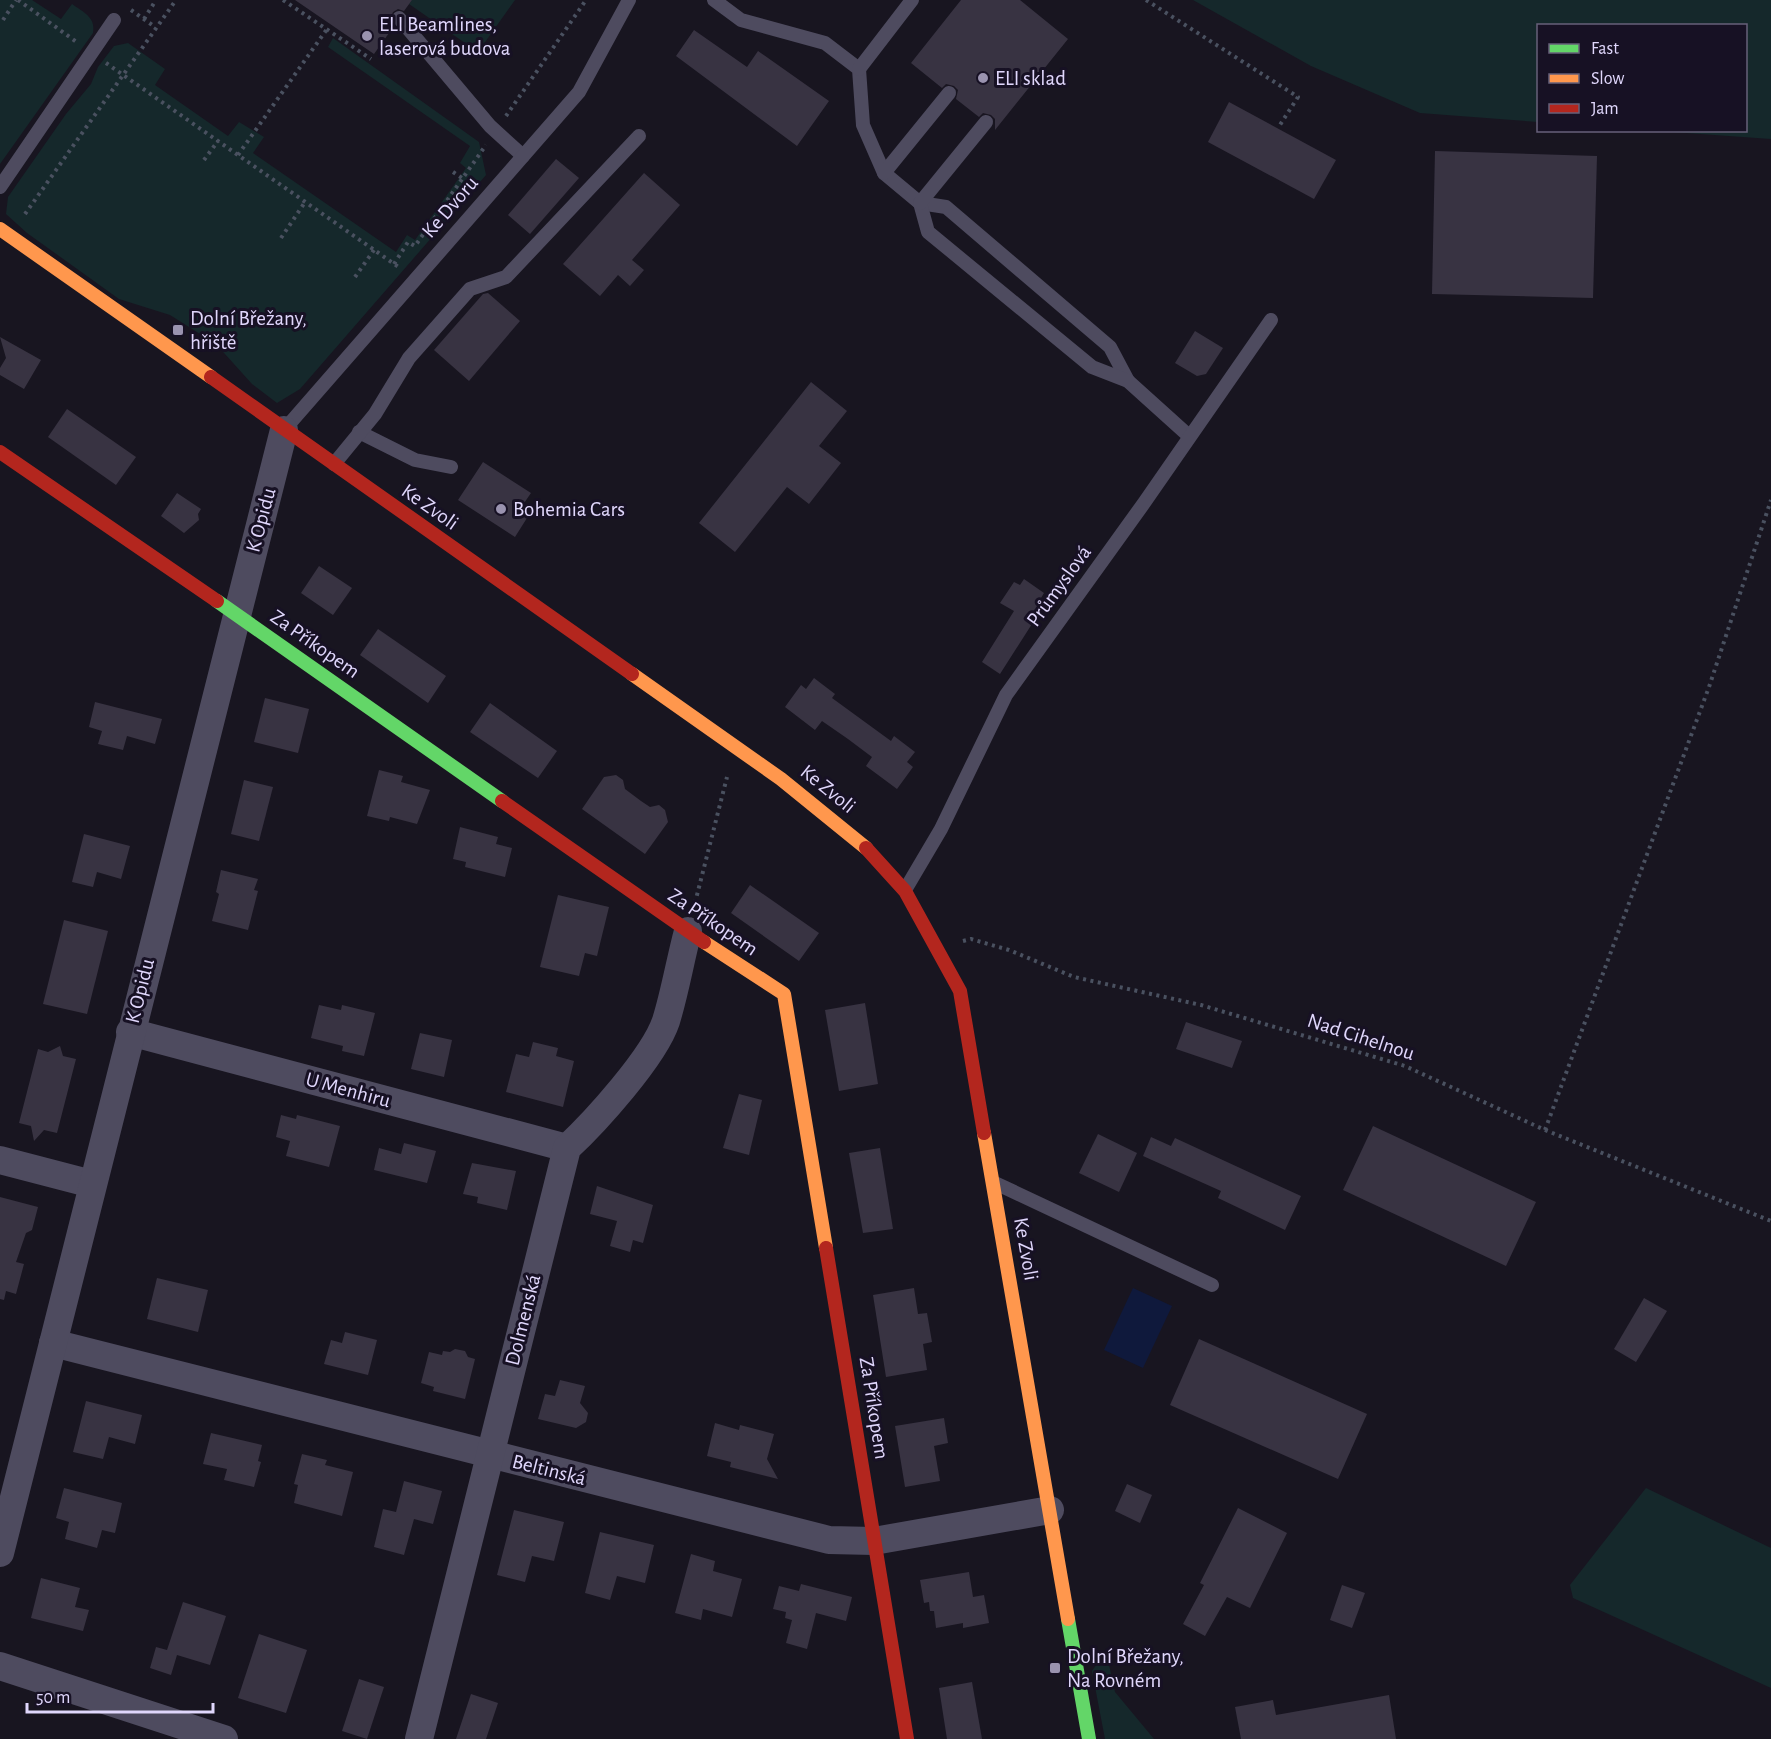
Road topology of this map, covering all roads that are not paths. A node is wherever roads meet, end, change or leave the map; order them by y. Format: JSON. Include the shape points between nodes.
{"nodes":[{"id":1,"x":629,"y":0,"type":"edge"},
{"id":2,"x":714,"y":0,"type":"edge"},
{"id":3,"x":912,"y":0,"type":"edge"},
{"id":4,"x":399,"y":18,"type":"dead end"},
{"id":5,"x":114,"y":20,"type":"dead end"},
{"id":6,"x":859,"y":69,"type":"junction"},
{"id":7,"x":949,"y":93,"type":"dead end"},
{"id":8,"x":986,"y":122,"type":"dead end"},
{"id":9,"x":639,"y":136,"type":"dead end"},
{"id":10,"x":523,"y":156,"type":"junction"},
{"id":11,"x":884,"y":173,"type":"junction"},
{"id":12,"x":0,"y":187,"type":"edge"},
{"id":13,"x":920,"y":203,"type":"junction"},
{"id":14,"x":5,"y":232,"type":"edge"},
{"id":15,"x":1271,"y":320,"type":"dead end"},
{"id":16,"x":1128,"y":381,"type":"junction"},
{"id":17,"x":284,"y":430,"type":"junction"},
{"id":18,"x":359,"y":432,"type":"junction"},
{"id":19,"x":1189,"y":436,"type":"junction"},
{"id":20,"x":0,"y":452,"type":"edge"},
{"id":21,"x":333,"y":465,"type":"junction"},
{"id":22,"x":451,"y":467,"type":"dead end"},
{"id":23,"x":236,"y":614,"type":"junction"},
{"id":24,"x":905,"y":891,"type":"junction"},
{"id":25,"x":688,"y":931,"type":"junction"},
{"id":26,"x":130,"y":1032,"type":"junction"},
{"id":27,"x":567,"y":1148,"type":"junction"},
{"id":28,"x":0,"y":1160,"type":"edge"},
{"id":29,"x":993,"y":1182,"type":"junction"},
{"id":30,"x":92,"y":1184,"type":"junction"},
{"id":31,"x":1212,"y":1285,"type":"dead end"},
{"id":32,"x":53,"y":1343,"type":"junction"},
{"id":33,"x":489,"y":1454,"type":"junction"},
{"id":34,"x":1050,"y":1510,"type":"junction"},
{"id":35,"x":874,"y":1541,"type":"junction"},
{"id":36,"x":0,"y":1553,"type":"edge"},
{"id":37,"x":0,"y":1666,"type":"edge"},
{"id":38,"x":224,"y":1739,"type":"edge"},
{"id":39,"x":418,"y":1739,"type":"edge"},
{"id":40,"x":907,"y":1739,"type":"edge"},
{"id":41,"x":1089,"y":1739,"type":"edge"}],
"edges":[{"from":1,"to":10,"type":"lane","name":"Ke Dvoru","via":[[579,92]]},
{"from":2,"to":6,"type":"lane","via":[[741,20],[825,43]]},
{"from":3,"to":6,"type":"lane"},
{"from":4,"to":10,"type":"lane","via":[[490,126]]},
{"from":5,"to":12,"type":"lane"},
{"from":6,"to":11,"type":"lane","via":[[863,125]]},
{"from":7,"to":11,"type":"lane"},
{"from":8,"to":13,"type":"lane"},
{"from":9,"to":18,"type":"lane","via":[[507,277],[470,289],[410,358]]},
{"from":10,"to":17,"type":"lane","name":"Ke Dvoru"},
{"from":11,"to":13,"type":"lane"},
{"from":13,"to":16,"type":"lane","via":[[946,207],[1110,347]]},
{"from":13,"to":16,"type":"lane","via":[[928,232],[1092,367]]},
{"from":14,"to":17,"type":"street","name":"Ke Zvoli"},
{"from":15,"to":19,"type":"lane","name":"Průmyslová"},
{"from":16,"to":19,"type":"lane"},
{"from":17,"to":21,"type":"street","name":"Ke Zvoli"},
{"from":17,"to":23,"type":"street","name":"K Opidu"},
{"from":18,"to":21,"type":"lane"},
{"from":18,"to":22,"type":"lane","via":[[415,460]]},
{"from":19,"to":24,"type":"lane","name":"Průmyslová","via":[[1006,694],[941,829]]},
{"from":20,"to":23,"type":"street","name":"Za Příkopem"},
{"from":21,"to":24,"type":"street","name":"Ke Zvoli","via":[[741,750],[861,843]]},
{"from":23,"to":25,"type":"street","name":"Za Příkopem"},
{"from":23,"to":26,"type":"street","name":"K Opidu"},
{"from":24,"to":29,"type":"street","name":"Ke Zvoli","via":[[960,991]]},
{"from":25,"to":27,"type":"street","via":[[666,1022],[655,1044],[590,1127]]},
{"from":25,"to":35,"type":"street","name":"Za Příkopem","via":[[784,994]]},
{"from":26,"to":27,"type":"street","name":"U Menhiru"},
{"from":26,"to":30,"type":"street","name":"K Opidu"},
{"from":27,"to":33,"type":"street","name":"Dolmenská"},
{"from":28,"to":30,"type":"street"},
{"from":29,"to":31,"type":"lane"},
{"from":29,"to":34,"type":"street","name":"Ke Zvoli"},
{"from":30,"to":32,"type":"street","name":"K Opidu"},
{"from":32,"to":33,"type":"street","name":"Beltinská"},
{"from":32,"to":36,"type":"street","name":"K Opidu"},
{"from":33,"to":35,"type":"street","name":"Beltinská","via":[[829,1540]]},
{"from":33,"to":39,"type":"street","name":"Dolmenská"},
{"from":34,"to":35,"type":"street","name":"Beltinská"},
{"from":34,"to":41,"type":"street","name":"Ke Zvoli"},
{"from":35,"to":40,"type":"street","name":"Za Příkopem"},
{"from":37,"to":38,"type":"street"}]}
